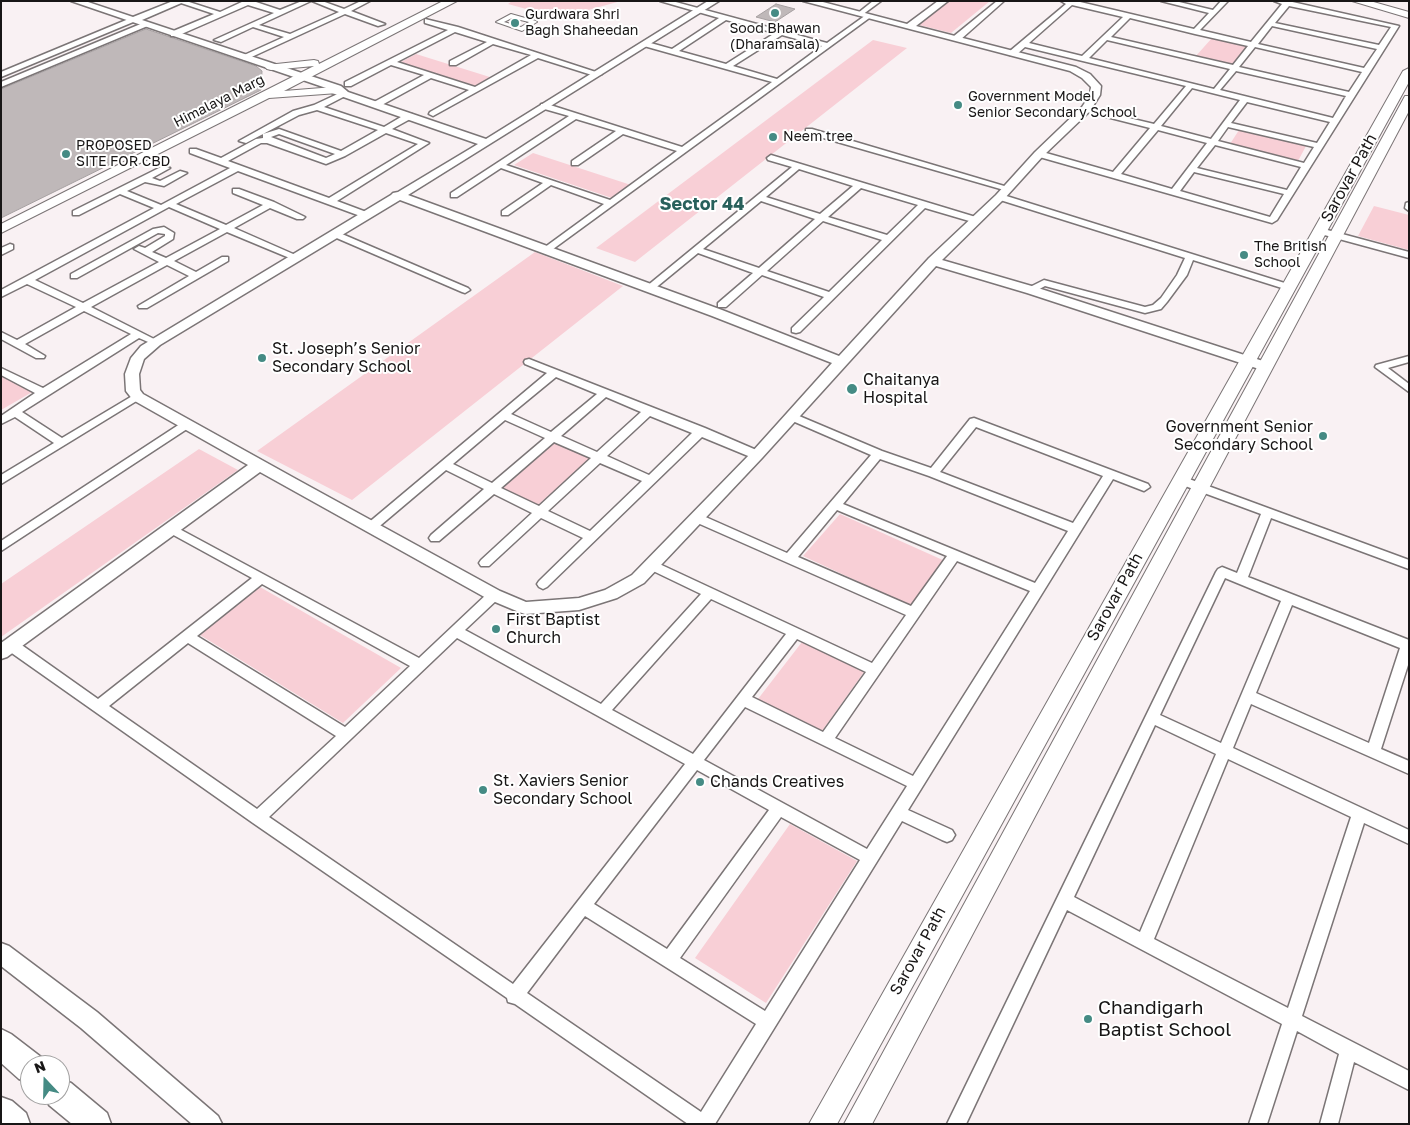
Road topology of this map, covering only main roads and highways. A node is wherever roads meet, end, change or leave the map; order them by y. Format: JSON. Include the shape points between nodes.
{"nodes":[{"id":1,"x":440,"y":1,"type":"edge"},
{"id":2,"x":452,"y":1,"type":"edge"},
{"id":3,"x":1357,"y":1,"type":"edge"},
{"id":4,"x":1379,"y":1,"type":"edge"},
{"id":5,"x":1409,"y":5,"type":"edge"},
{"id":6,"x":1409,"y":9,"type":"edge"},
{"id":7,"x":1408,"y":15,"type":"edge"},
{"id":8,"x":337,"y":58,"type":"junction"},
{"id":9,"x":314,"y":63,"type":"junction"},
{"id":10,"x":267,"y":69,"type":"joint"},
{"id":11,"x":1409,"y":71,"type":"edge"},
{"id":12,"x":293,"y":77,"type":"junction"},
{"id":13,"x":341,"y":89,"type":"joint"},
{"id":14,"x":261,"y":93,"type":"junction"},
{"id":15,"x":1409,"y":98,"type":"edge"},
{"id":16,"x":1,"y":218,"type":"edge"},
{"id":17,"x":1,"y":229,"type":"edge"},
{"id":18,"x":1190,"y":484,"type":"junction"},
{"id":19,"x":1,"y":1044,"type":"edge"},
{"id":20,"x":20,"y":1060,"type":"edge"},
{"id":21,"x":70,"y":1102,"type":"edge"},
{"id":22,"x":1,"y":1112,"type":"edge"},
{"id":23,"x":15,"y":1124,"type":"edge"},
{"id":24,"x":96,"y":1124,"type":"edge"},
{"id":25,"x":822,"y":1124,"type":"edge"},
{"id":26,"x":857,"y":1124,"type":"edge"}],
"edges":[{"from":1,"to":9,"type":"main road","name":"Himalaya Marg"},
{"from":2,"to":8,"type":"main road","name":"Himalaya Marg"},
{"from":3,"to":7,"type":"main road"},
{"from":4,"to":5,"type":"main road"},
{"from":6,"to":7,"type":"main road"},
{"from":8,"to":12,"type":"main road","name":"Himalaya Marg"},
{"from":8,"to":13,"type":"main road","via":[[330,74]]},
{"from":9,"to":10,"type":"main road"},
{"from":9,"to":12,"type":"main road","name":"Himalaya Marg"},
{"from":10,"to":14,"type":"main road"},
{"from":11,"to":18,"type":"main road","name":"Sarovar Path","via":[[1247,361]]},
{"from":12,"to":14,"type":"main road","name":"Himalaya Marg"},
{"from":13,"to":14,"type":"main road"},
{"from":14,"to":16,"type":"main road","name":"Himalaya Marg"},
{"from":14,"to":17,"type":"main road","name":"Himalaya Marg"},
{"from":15,"to":18,"type":"main road","name":"Sarovar Path","via":[[1264,366]]},
{"from":18,"to":25,"type":"main road","name":"Sarovar Path"},
{"from":18,"to":26,"type":"main road","name":"Sarovar Path"},
{"from":19,"to":20,"type":"highway"},
{"from":21,"to":24,"type":"highway"},
{"from":22,"to":23,"type":"highway"}]}
